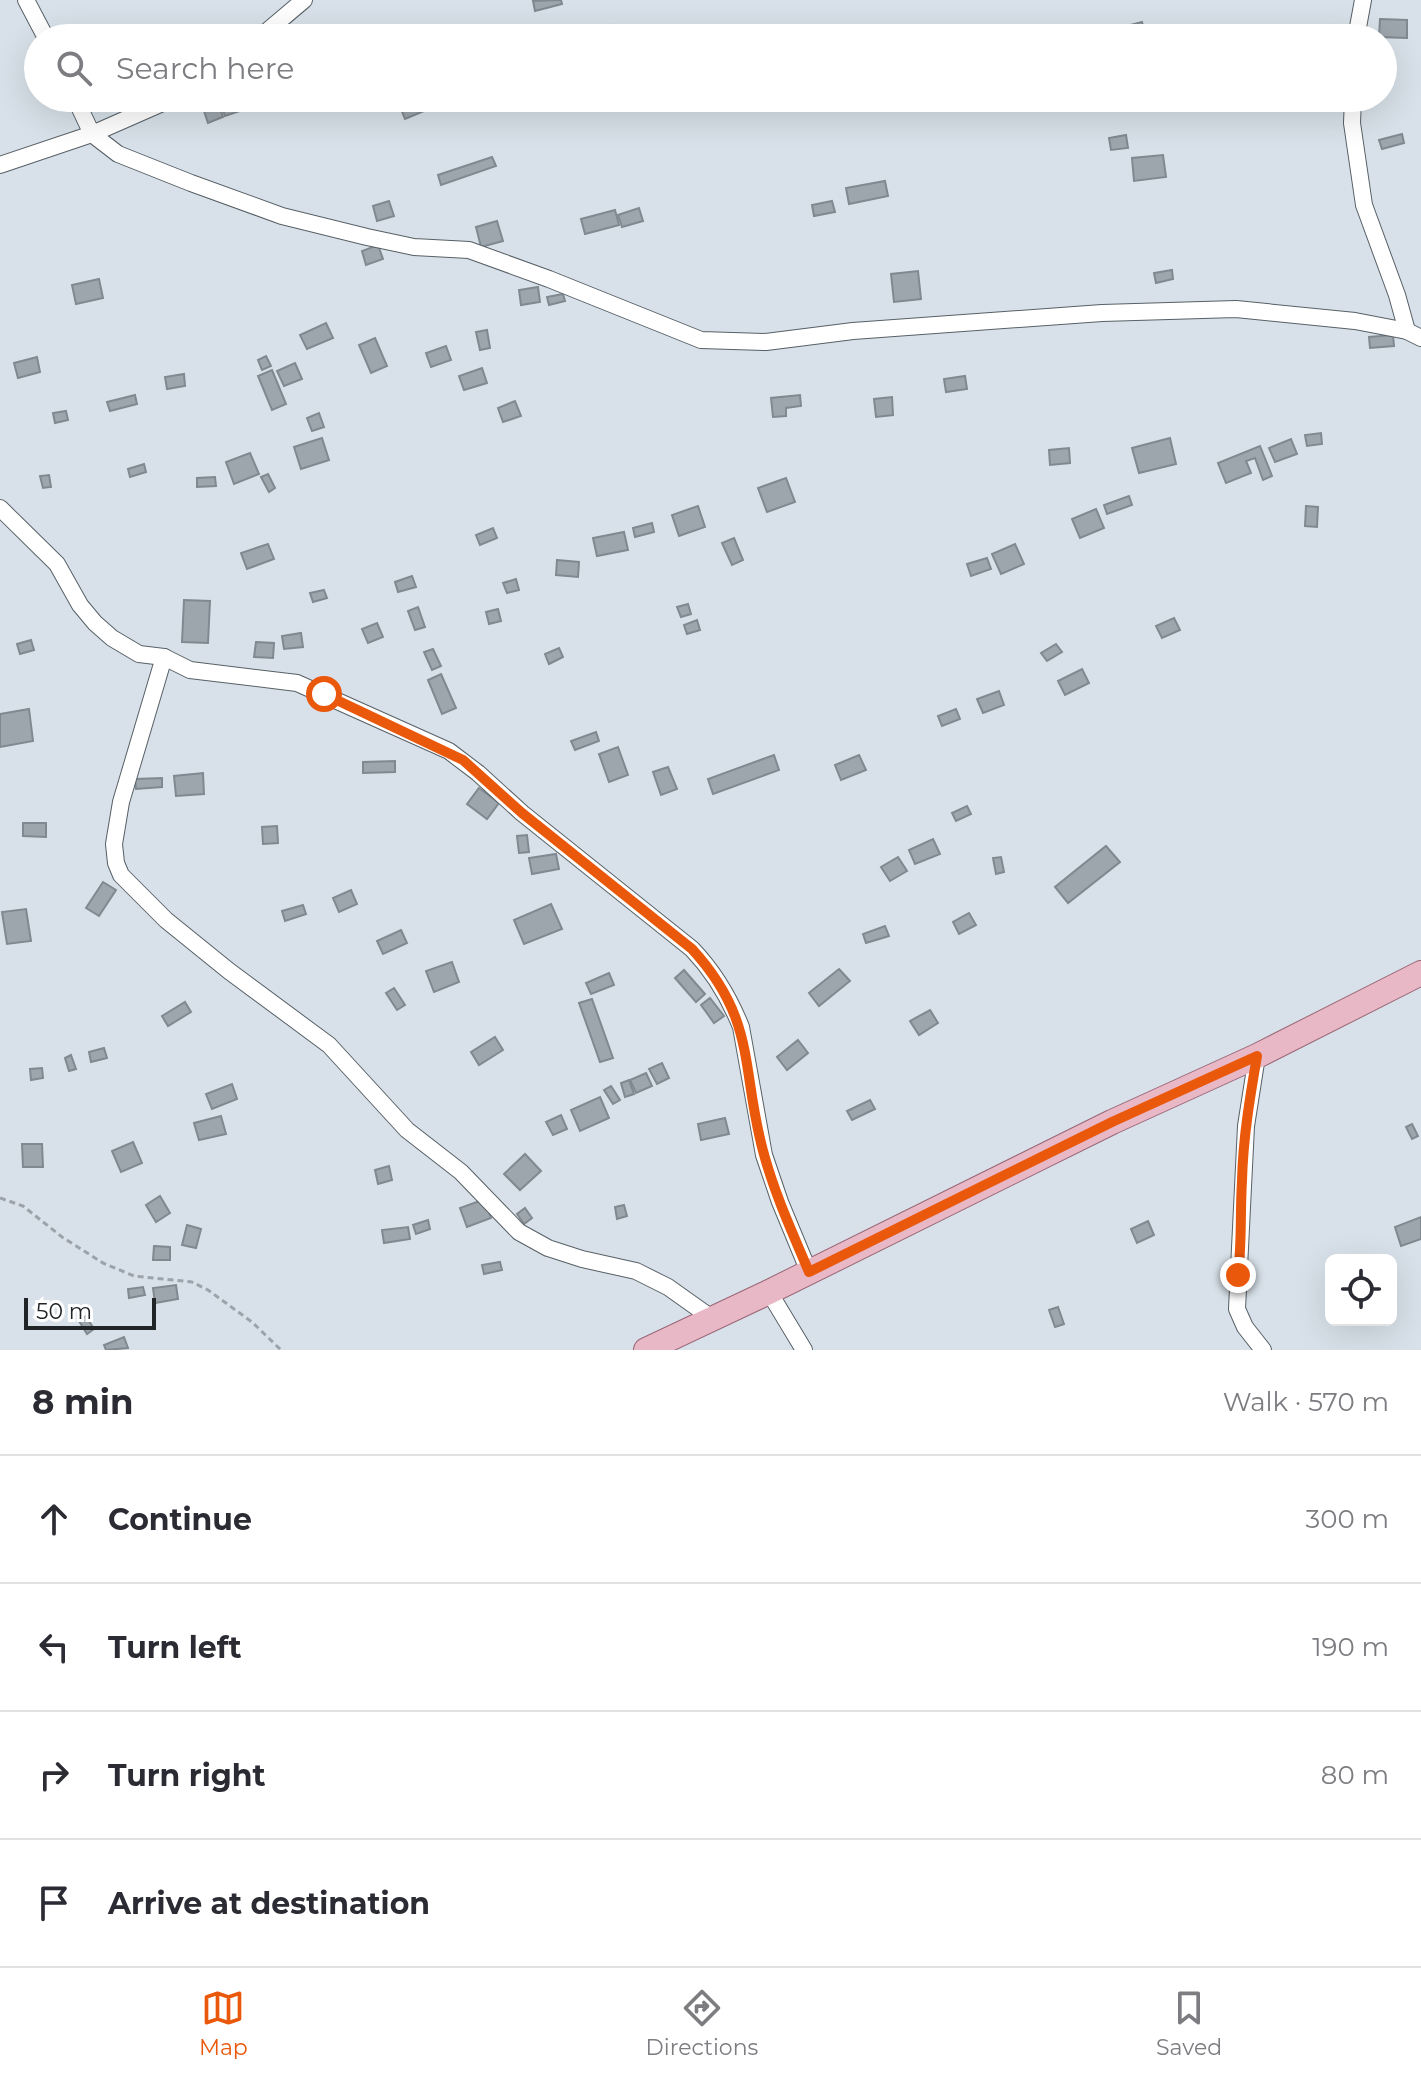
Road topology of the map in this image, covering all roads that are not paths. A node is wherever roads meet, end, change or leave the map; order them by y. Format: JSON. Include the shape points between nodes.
{"nodes":[{"id":1,"x":26,"y":0,"type":"edge"},
{"id":2,"x":304,"y":0,"type":"edge"},
{"id":3,"x":1363,"y":0,"type":"edge"},
{"id":4,"x":39,"y":24,"type":"edge"},
{"id":5,"x":276,"y":24,"type":"edge"},
{"id":6,"x":1359,"y":24,"type":"edge"},
{"id":7,"x":82,"y":112,"type":"edge"},
{"id":8,"x":142,"y":112,"type":"edge"},
{"id":9,"x":1352,"y":112,"type":"edge"},
{"id":10,"x":92,"y":134,"type":"junction"},
{"id":11,"x":0,"y":165,"type":"edge"},
{"id":12,"x":1414,"y":335,"type":"edge"},
{"id":13,"x":0,"y":508,"type":"edge"},
{"id":14,"x":164,"y":657,"type":"junction"},
{"id":15,"x":1421,"y":973,"type":"edge"},
{"id":16,"x":1257,"y":1056,"type":"junction"},
{"id":17,"x":809,"y":1272,"type":"junction"},
{"id":18,"x":769,"y":1292,"type":"junction"},
{"id":19,"x":713,"y":1319,"type":"junction"},
{"id":20,"x":646,"y":1350,"type":"edge"},
{"id":21,"x":804,"y":1350,"type":"edge"},
{"id":22,"x":1263,"y":1350,"type":"edge"}],
"edges":[{"from":1,"to":4,"type":"street"},
{"from":2,"to":5,"type":"street"},
{"from":3,"to":6,"type":"street"},
{"from":7,"to":10,"type":"street"},
{"from":8,"to":10,"type":"street"},
{"from":9,"to":12,"type":"street","via":[[1364,205]]},
{"from":10,"to":11,"type":"street"},
{"from":10,"to":12,"type":"street","via":[[118,154],[282,216],[414,247],[469,250],[701,340],[766,342],[1087,314],[1236,309],[1355,321]]},
{"from":13,"to":14,"type":"street","via":[[57,564],[95,623],[139,654]]},
{"from":14,"to":17,"type":"street","via":[[190,670],[297,683],[449,751],[692,949],[713,971],[741,1027],[764,1155]]},
{"from":14,"to":19,"type":"street","via":[[121,802],[114,844],[121,875],[166,920],[329,1045],[407,1130],[461,1172],[519,1232],[559,1252],[636,1271]]},
{"from":15,"to":16,"type":"main road"},
{"from":16,"to":17,"type":"main road"},
{"from":16,"to":22,"type":"street","via":[[1244,1140],[1237,1309]]},
{"from":17,"to":18,"type":"main road"},
{"from":18,"to":19,"type":"main road"},
{"from":18,"to":21,"type":"street"},
{"from":19,"to":20,"type":"main road"}]}
